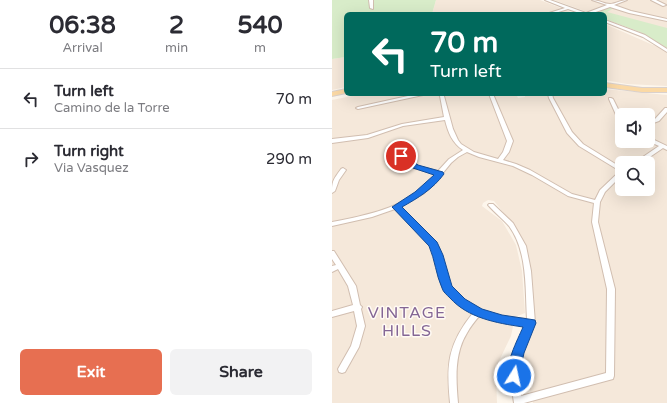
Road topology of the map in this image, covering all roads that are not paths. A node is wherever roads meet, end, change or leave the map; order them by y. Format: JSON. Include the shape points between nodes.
{"nodes":[{"id":1,"x":371,"y":0,"type":"edge"},
{"id":2,"x":547,"y":0,"type":"edge"},
{"id":3,"x":594,"y":0,"type":"edge"},
{"id":4,"x":625,"y":0,"type":"edge"},
{"id":5,"x":653,"y":0,"type":"edge"},
{"id":6,"x":610,"y":5,"type":"junction"},
{"id":7,"x":664,"y":5,"type":"dead end"},
{"id":8,"x":372,"y":8,"type":"dead end"},
{"id":9,"x":567,"y":8,"type":"junction"},
{"id":10,"x":554,"y":12,"type":"edge"},
{"id":11,"x":580,"y":12,"type":"edge"},
{"id":12,"x":591,"y":12,"type":"edge"},
{"id":13,"x":667,"y":20,"type":"edge"},
{"id":14,"x":607,"y":22,"type":"edge"},
{"id":15,"x":667,"y":51,"type":"edge"},
{"id":16,"x":607,"y":85,"type":"edge"},
{"id":17,"x":667,"y":90,"type":"edge"},
{"id":18,"x":344,"y":91,"type":"edge"},
{"id":19,"x":332,"y":94,"type":"edge"},
{"id":20,"x":413,"y":96,"type":"edge"},
{"id":21,"x":442,"y":96,"type":"edge"},
{"id":22,"x":493,"y":96,"type":"edge"},
{"id":23,"x":550,"y":96,"type":"edge"},
{"id":24,"x":611,"y":99,"type":"dead end"},
{"id":25,"x":358,"y":108,"type":"dead end"},
{"id":26,"x":615,"y":108,"type":"edge"},
{"id":27,"x":667,"y":109,"type":"edge"},
{"id":28,"x":448,"y":118,"type":"junction"},
{"id":29,"x":655,"y":121,"type":"edge"},
{"id":30,"x":332,"y":141,"type":"edge"},
{"id":31,"x":655,"y":142,"type":"edge"},
{"id":32,"x":665,"y":147,"type":"edge"},
{"id":33,"x":467,"y":150,"type":"junction"},
{"id":34,"x":401,"y":156,"type":"dead end"},
{"id":35,"x":649,"y":156,"type":"edge"},
{"id":36,"x":500,"y":160,"type":"junction"},
{"id":37,"x":615,"y":167,"type":"edge"},
{"id":38,"x":343,"y":170,"type":"dead end"},
{"id":39,"x":440,"y":174,"type":"junction"},
{"id":40,"x":615,"y":178,"type":"edge"},
{"id":41,"x":332,"y":191,"type":"edge"},
{"id":42,"x":597,"y":202,"type":"junction"},
{"id":43,"x":491,"y":205,"type":"dead end"},
{"id":44,"x":396,"y":207,"type":"junction"},
{"id":45,"x":332,"y":224,"type":"edge"},
{"id":46,"x":332,"y":253,"type":"edge"},
{"id":47,"x":336,"y":268,"type":"edge"},
{"id":48,"x":358,"y":307,"type":"junction"},
{"id":49,"x":478,"y":312,"type":"junction"},
{"id":50,"x":332,"y":314,"type":"edge"},
{"id":51,"x":530,"y":323,"type":"junction"},
{"id":52,"x":342,"y":369,"type":"dead end"},
{"id":53,"x":518,"y":402,"type":"edge"},
{"id":54,"x":454,"y":403,"type":"edge"}],
"edges":[{"from":1,"to":8,"type":"street"},
{"from":2,"to":9,"type":"street"},
{"from":3,"to":6,"type":"street"},
{"from":4,"to":6,"type":"street"},
{"from":5,"to":7,"type":"street"},
{"from":6,"to":12,"type":"street"},
{"from":6,"to":13,"type":"street"},
{"from":9,"to":10,"type":"street"},
{"from":9,"to":11,"type":"street"},
{"from":14,"to":15,"type":"street","via":[[644,36]]},
{"from":16,"to":17,"type":"main road"},
{"from":18,"to":19,"type":"main road"},
{"from":20,"to":25,"type":"street"},
{"from":21,"to":28,"type":"street"},
{"from":22,"to":36,"type":"street","via":[[510,141]]},
{"from":23,"to":37,"type":"street","via":[[570,133],[581,146]]},
{"from":24,"to":26,"type":"street"},
{"from":27,"to":29,"type":"street"},
{"from":28,"to":30,"type":"street","via":[[402,125],[368,136]]},
{"from":28,"to":33,"type":"street","via":[[452,136]]},
{"from":31,"to":32,"type":"street"},
{"from":32,"to":35,"type":"street"},
{"from":33,"to":36,"type":"street"},
{"from":33,"to":39,"type":"street","via":[[455,156]]},
{"from":34,"to":39,"type":"street","via":[[416,167]]},
{"from":36,"to":42,"type":"street","via":[[523,168],[572,195]]},
{"from":38,"to":41,"type":"street"},
{"from":39,"to":44,"type":"street","via":[[418,194]]},
{"from":40,"to":42,"type":"street","via":[[602,191]]},
{"from":42,"to":53,"type":"street","via":[[595,222],[611,289],[610,376]]},
{"from":43,"to":51,"type":"street","via":[[511,225],[523,246],[528,271]]},
{"from":44,"to":45,"type":"street","via":[[354,221]]},
{"from":44,"to":49,"type":"street","via":[[433,244],[447,288],[461,302]]},
{"from":46,"to":47,"type":"street"},
{"from":47,"to":48,"type":"street","via":[[352,286]]},
{"from":48,"to":50,"type":"street"},
{"from":48,"to":52,"type":"street","via":[[361,326],[355,347]]},
{"from":49,"to":51,"type":"street"},
{"from":49,"to":54,"type":"street","via":[[463,332],[453,356]]},
{"from":51,"to":53,"type":"street","via":[[518,353],[514,376]]}]}
